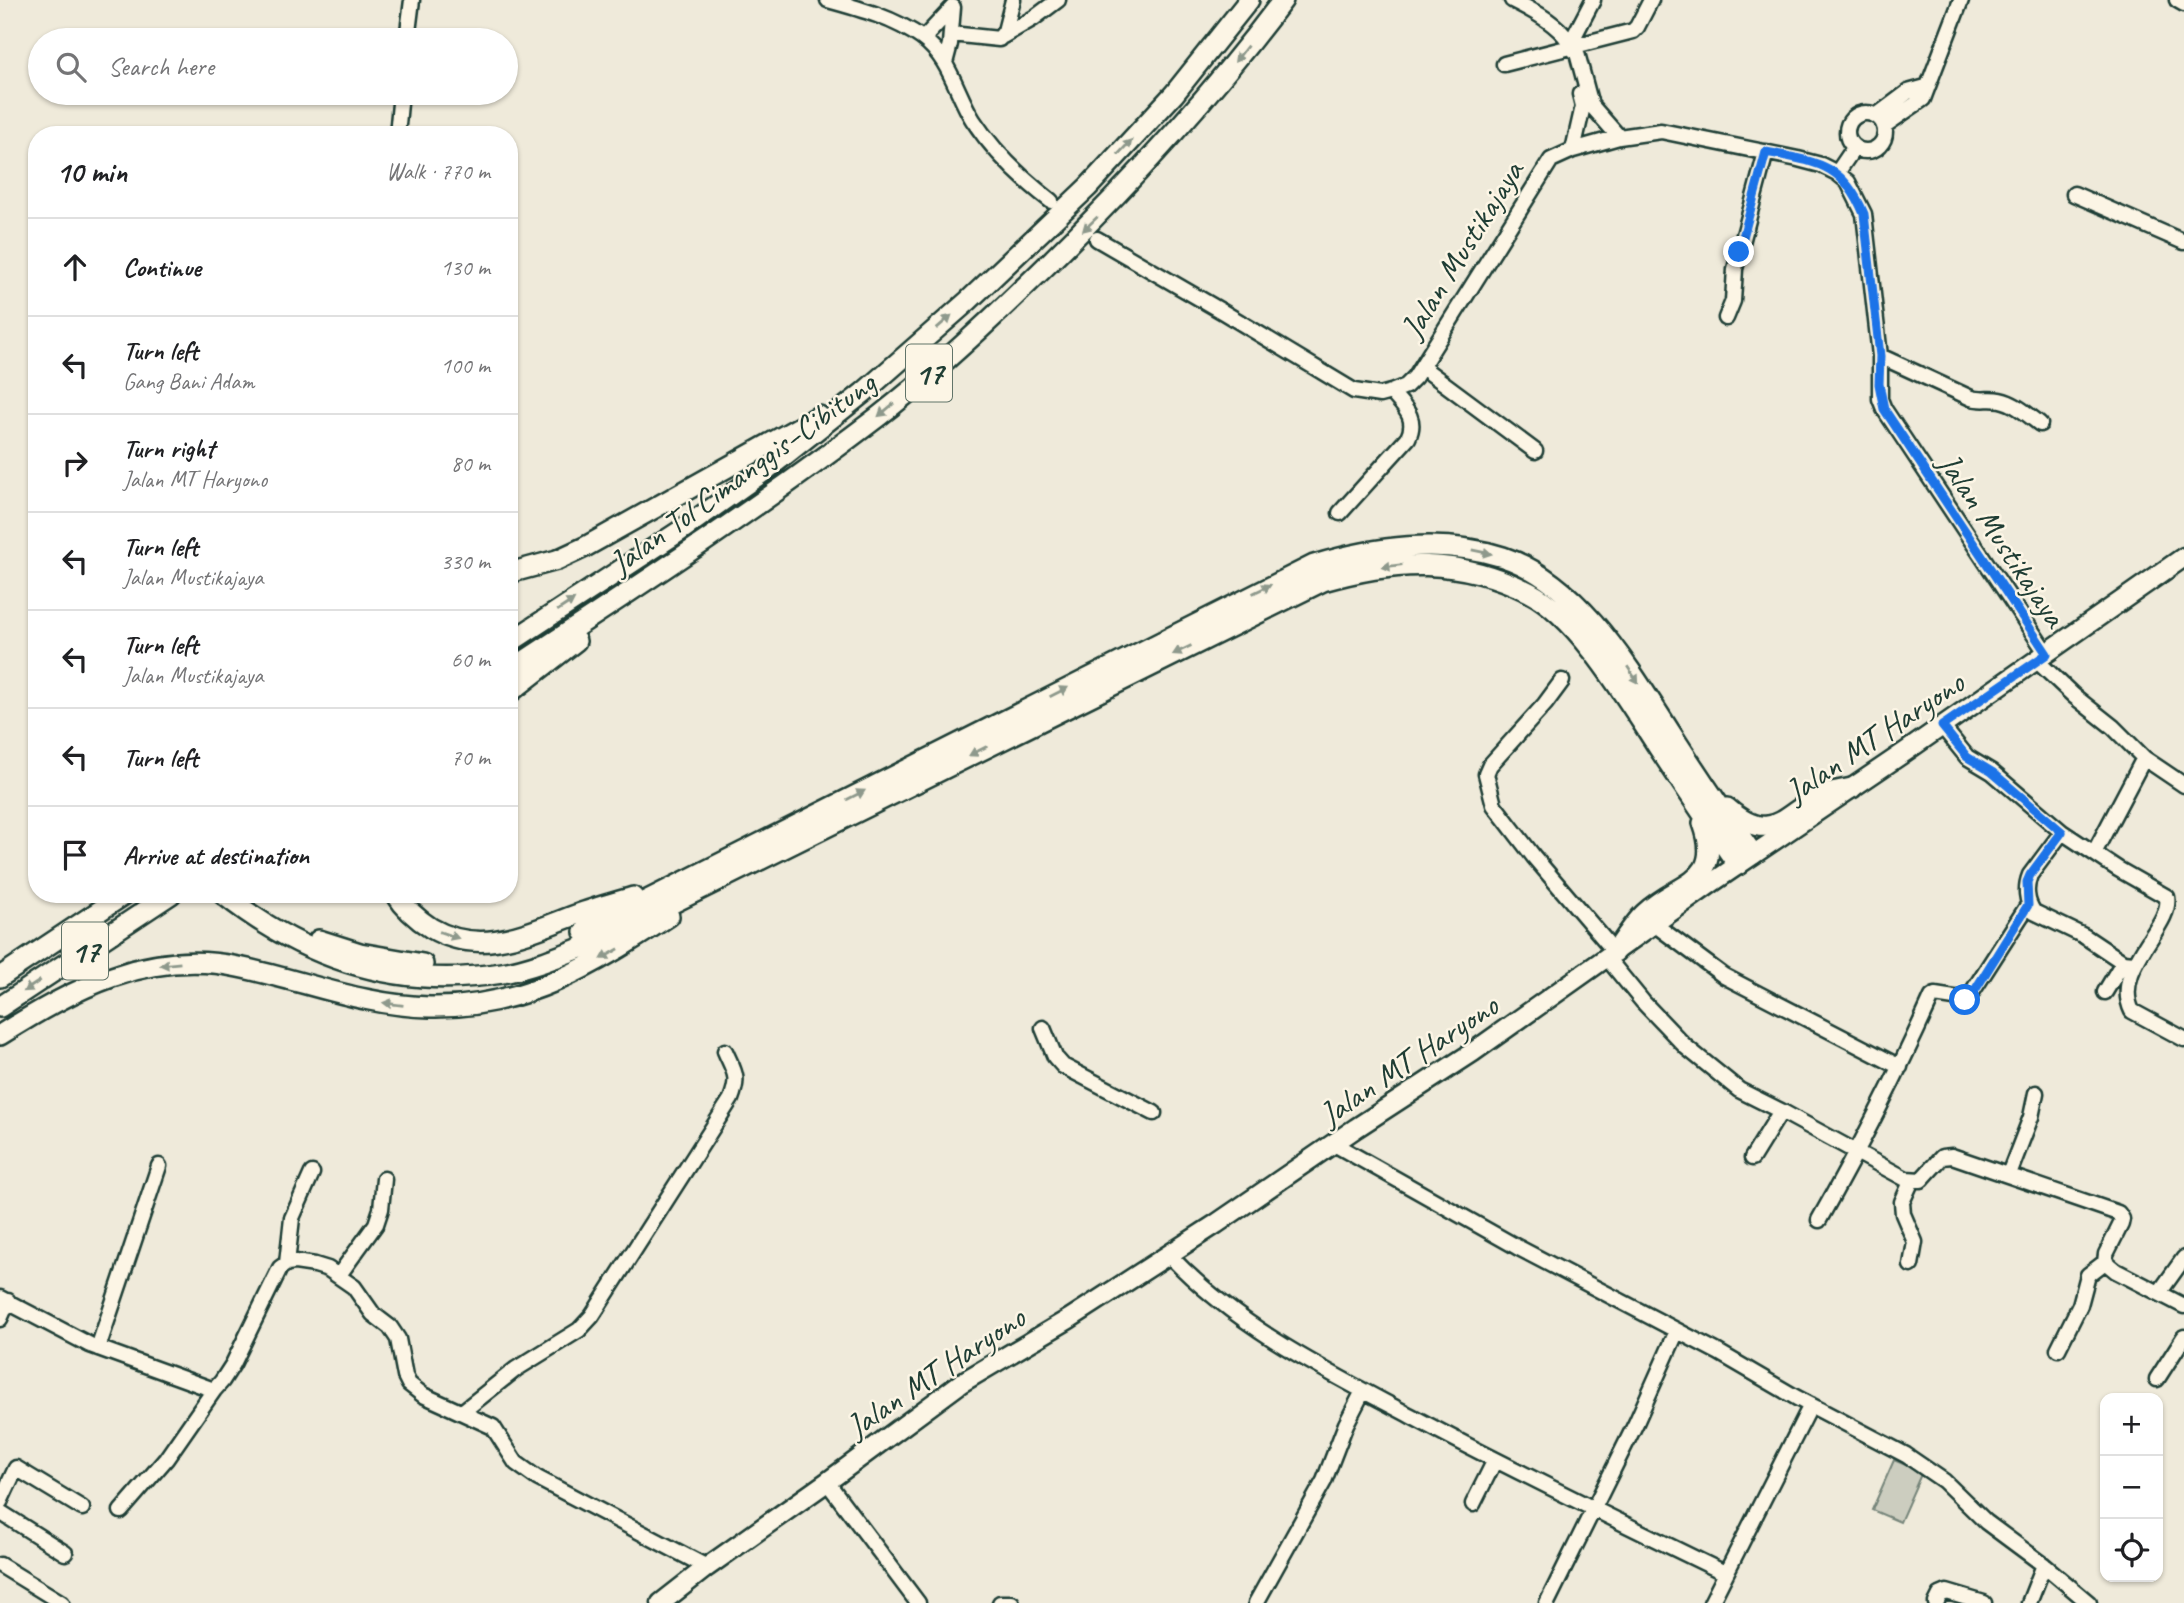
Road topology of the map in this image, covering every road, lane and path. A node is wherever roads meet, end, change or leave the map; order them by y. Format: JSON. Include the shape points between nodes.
{"nodes":[{"id":1,"x":412,"y":0,"type":"edge"},
{"id":2,"x":828,"y":0,"type":"edge"},
{"id":3,"x":1013,"y":0,"type":"edge"},
{"id":4,"x":1058,"y":0,"type":"edge"},
{"id":5,"x":1249,"y":0,"type":"edge"},
{"id":6,"x":1283,"y":0,"type":"edge"},
{"id":7,"x":1512,"y":0,"type":"edge"},
{"id":8,"x":1593,"y":0,"type":"edge"},
{"id":9,"x":1651,"y":0,"type":"edge"},
{"id":10,"x":1961,"y":0,"type":"edge"},
{"id":11,"x":2177,"y":0,"type":"edge"},
{"id":12,"x":954,"y":3,"type":"edge"},
{"id":13,"x":2184,"y":4,"type":"edge"},
{"id":14,"x":1535,"y":5,"type":"edge"},
{"id":15,"x":408,"y":28,"type":"edge"},
{"id":16,"x":951,"y":34,"type":"junction"},
{"id":17,"x":1003,"y":36,"type":"junction"},
{"id":18,"x":923,"y":38,"type":"junction"},
{"id":19,"x":1571,"y":47,"type":"junction"},
{"id":20,"x":945,"y":62,"type":"junction"},
{"id":21,"x":1504,"y":64,"type":"dead end"},
{"id":22,"x":400,"y":105,"type":"edge"},
{"id":23,"x":1880,"y":121,"type":"junction"},
{"id":24,"x":398,"y":126,"type":"edge"},
{"id":25,"x":1619,"y":137,"type":"junction"},
{"id":26,"x":1854,"y":148,"type":"junction"},
{"id":27,"x":1573,"y":150,"type":"junction"},
{"id":28,"x":1766,"y":152,"type":"junction"},
{"id":29,"x":1837,"y":173,"type":"junction"},
{"id":30,"x":2074,"y":194,"type":"dead end"},
{"id":31,"x":1051,"y":201,"type":"tunnel mouth"},
{"id":32,"x":1097,"y":239,"type":"tunnel mouth"},
{"id":33,"x":2184,"y":242,"type":"edge"},
{"id":34,"x":1726,"y":318,"type":"dead end"},
{"id":35,"x":1880,"y":356,"type":"junction"},
{"id":36,"x":1422,"y":367,"type":"junction"},
{"id":37,"x":1391,"y":392,"type":"junction"},
{"id":38,"x":863,"y":393,"type":"junction"},
{"id":39,"x":2040,"y":424,"type":"dead end"},
{"id":40,"x":1535,"y":450,"type":"dead end"},
{"id":41,"x":1340,"y":513,"type":"dead end"},
{"id":42,"x":696,"y":548,"type":"junction"},
{"id":43,"x":2184,"y":557,"type":"edge"},
{"id":44,"x":518,"y":571,"type":"edge"},
{"id":45,"x":1584,"y":628,"type":"junction"},
{"id":46,"x":518,"y":637,"type":"edge"},
{"id":47,"x":2042,"y":657,"type":"junction"},
{"id":48,"x":518,"y":665,"type":"edge"},
{"id":49,"x":1562,"y":681,"type":"dead end"},
{"id":50,"x":518,"y":686,"type":"edge"},
{"id":51,"x":1942,"y":726,"type":"junction"},
{"id":52,"x":2144,"y":758,"type":"junction"},
{"id":53,"x":2184,"y":785,"type":"edge"},
{"id":54,"x":1852,"y":788,"type":"junction"},
{"id":55,"x":1704,"y":800,"type":"junction"},
{"id":56,"x":2062,"y":832,"type":"junction"},
{"id":57,"x":2094,"y":853,"type":"junction"},
{"id":58,"x":1745,"y":860,"type":"junction"},
{"id":59,"x":750,"y":865,"type":"junction"},
{"id":60,"x":692,"y":878,"type":"junction"},
{"id":61,"x":106,"y":903,"type":"edge"},
{"id":62,"x":111,"y":903,"type":"edge"},
{"id":63,"x":157,"y":903,"type":"edge"},
{"id":64,"x":248,"y":903,"type":"edge"},
{"id":65,"x":250,"y":903,"type":"edge"},
{"id":66,"x":401,"y":903,"type":"edge"},
{"id":67,"x":2028,"y":905,"type":"junction"},
{"id":68,"x":84,"y":921,"type":"junction"},
{"id":69,"x":1654,"y":924,"type":"junction"},
{"id":70,"x":1611,"y":955,"type":"junction"},
{"id":71,"x":2129,"y":963,"type":"junction"},
{"id":72,"x":0,"y":977,"type":"edge"},
{"id":73,"x":2105,"y":992,"type":"dead end"},
{"id":74,"x":0,"y":1007,"type":"edge"},
{"id":75,"x":1043,"y":1028,"type":"dead end"},
{"id":76,"x":0,"y":1035,"type":"edge"},
{"id":77,"x":2184,"y":1039,"type":"edge"},
{"id":78,"x":725,"y":1051,"type":"dead end"},
{"id":79,"x":1900,"y":1067,"type":"junction"},
{"id":80,"x":2035,"y":1093,"type":"dead end"},
{"id":81,"x":1781,"y":1111,"type":"junction"},
{"id":82,"x":1154,"y":1113,"type":"dead end"},
{"id":83,"x":1334,"y":1144,"type":"junction"},
{"id":84,"x":1857,"y":1152,"type":"junction"},
{"id":85,"x":1752,"y":1158,"type":"dead end"},
{"id":86,"x":159,"y":1166,"type":"dead end"},
{"id":87,"x":312,"y":1173,"type":"dead end"},
{"id":88,"x":2009,"y":1174,"type":"junction"},
{"id":89,"x":384,"y":1179,"type":"dead end"},
{"id":90,"x":1912,"y":1180,"type":"junction"},
{"id":91,"x":1819,"y":1220,"type":"dead end"},
{"id":92,"x":1168,"y":1255,"type":"junction"},
{"id":93,"x":2184,"y":1258,"type":"edge"},
{"id":94,"x":2105,"y":1262,"type":"junction"},
{"id":95,"x":287,"y":1263,"type":"junction"},
{"id":96,"x":1911,"y":1265,"type":"dead end"},
{"id":97,"x":339,"y":1275,"type":"junction"},
{"id":98,"x":2159,"y":1293,"type":"junction"},
{"id":99,"x":4,"y":1300,"type":"edge"},
{"id":100,"x":2184,"y":1306,"type":"edge"},
{"id":101,"x":0,"y":1319,"type":"edge"},
{"id":102,"x":1677,"y":1331,"type":"junction"},
{"id":103,"x":2184,"y":1337,"type":"edge"},
{"id":104,"x":98,"y":1348,"type":"junction"},
{"id":105,"x":2058,"y":1349,"type":"dead end"},
{"id":106,"x":2157,"y":1379,"type":"dead end"},
{"id":107,"x":214,"y":1390,"type":"junction"},
{"id":108,"x":1363,"y":1391,"type":"junction"},
{"id":109,"x":1811,"y":1405,"type":"junction"},
{"id":110,"x":461,"y":1412,"type":"junction"},
{"id":111,"x":1495,"y":1460,"type":"junction"},
{"id":112,"x":827,"y":1482,"type":"junction"},
{"id":113,"x":0,"y":1502,"type":"edge"},
{"id":114,"x":1473,"y":1504,"type":"dead end"},
{"id":115,"x":82,"y":1507,"type":"dead end"},
{"id":116,"x":1594,"y":1510,"type":"junction"},
{"id":117,"x":121,"y":1511,"type":"dead end"},
{"id":118,"x":0,"y":1512,"type":"edge"},
{"id":119,"x":65,"y":1553,"type":"dead end"},
{"id":120,"x":0,"y":1565,"type":"edge"},
{"id":121,"x":2044,"y":1565,"type":"junction"},
{"id":122,"x":707,"y":1567,"type":"junction"},
{"id":123,"x":1725,"y":1573,"type":"junction"},
{"id":124,"x":1556,"y":1583,"type":"junction"},
{"id":125,"x":62,"y":1603,"type":"edge"},
{"id":126,"x":661,"y":1603,"type":"edge"},
{"id":127,"x":918,"y":1603,"type":"edge"},
{"id":128,"x":1000,"y":1603,"type":"edge"},
{"id":129,"x":1012,"y":1603,"type":"edge"},
{"id":130,"x":1256,"y":1603,"type":"edge"},
{"id":131,"x":1547,"y":1603,"type":"edge"},
{"id":132,"x":1553,"y":1603,"type":"edge"},
{"id":133,"x":1712,"y":1603,"type":"edge"},
{"id":134,"x":1936,"y":1603,"type":"edge"},
{"id":135,"x":1984,"y":1603,"type":"edge"},
{"id":136,"x":2029,"y":1603,"type":"edge"},
{"id":137,"x":2089,"y":1603,"type":"edge"}],
"edges":[{"from":1,"to":15,"type":"street"},
{"from":2,"to":18,"type":"street","via":[[881,15]]},
{"from":3,"to":17,"type":"street"},
{"from":4,"to":17,"type":"street"},
{"from":38,"to":5,"type":"highway","name":"Jalan Tol Cimanggis–Cibitung","number":"17","one_way":true,"via":[[1088,187],[1174,94]]},
{"from":6,"to":42,"type":"highway","name":"Jalan Tol Cimanggis–Cibitung","number":"17","one_way":true,"via":[[1195,111],[991,320],[881,414]]},
{"from":7,"to":14,"type":"street"},
{"from":8,"to":19,"type":"street"},
{"from":9,"to":19,"type":"street","via":[[1633,31]]},
{"from":10,"to":23,"type":"street","via":[[1926,88],[1908,92]]},
{"from":11,"to":13,"type":"street"},
{"from":12,"to":16,"type":"street"},
{"from":12,"to":18,"type":"street"},
{"from":14,"to":19,"type":"street"},
{"from":16,"to":17,"type":"street"},
{"from":16,"to":20,"type":"street"},
{"from":18,"to":20,"type":"street"},
{"from":19,"to":21,"type":"street"},
{"from":19,"to":25,"type":"street","via":[[1577,53],[1591,105]]},
{"from":19,"to":27,"type":"street","via":[[1569,56],[1583,106]]},
{"from":20,"to":31,"type":"street","via":[[968,110],[999,154]]},
{"from":22,"to":24,"type":"street"},
{"from":23,"to":26,"type":"street","via":[[1884,138],[1877,148],[1866,152]]},
{"from":23,"to":26,"type":"street","via":[[1861,114],[1849,122],[1846,136]]},
{"from":25,"to":27,"type":"street","name":"Jalan Mustikajaya"},
{"from":25,"to":28,"type":"street","name":"Jalan Mustikajaya","via":[[1661,131]]},
{"from":26,"to":29,"type":"street"},
{"from":27,"to":36,"type":"street","name":"Jalan Mustikajaya","via":[[1546,165]]},
{"from":28,"to":29,"type":"street","name":"Jalan Mustikajaya"},
{"from":28,"to":34,"type":"street"},
{"from":29,"to":35,"type":"street","name":"Jalan Mustikajaya","via":[[1856,195],[1864,214]]},
{"from":30,"to":33,"type":"street"},
{"from":32,"to":37,"type":"street","via":[[1353,391]]},
{"from":35,"to":39,"type":"street","via":[[1971,398],[2016,406]]},
{"from":35,"to":47,"type":"street","name":"Jalan Mustikajaya","via":[[1884,409]]},
{"from":36,"to":37,"type":"street","name":"Jalan Mustikajaya","via":[[1406,386]]},
{"from":36,"to":40,"type":"street"},
{"from":37,"to":41,"type":"street","via":[[1412,419],[1412,429]]},
{"from":38,"to":44,"type":"highway","via":[[585,547]]},
{"from":46,"to":38,"type":"highway","name":"Jalan Tol Cimanggis–Cibitung","number":"17","one_way":true,"via":[[680,531]]},
{"from":42,"to":48,"type":"highway","name":"Jalan Tol Cimanggis–Cibitung","number":"17"},
{"from":42,"to":50,"type":"highway"},
{"from":43,"to":47,"type":"main road","name":"Jalan MT Haryono"},
{"from":45,"to":55,"type":"highway","via":[[1608,670]]},
{"from":45,"to":59,"type":"highway","one_way":true,"via":[[1530,593],[1460,568],[1409,564],[1361,570],[1323,582]]},
{"from":60,"to":45,"type":"highway","one_way":true,"via":[[1314,565],[1357,552],[1409,546],[1458,548],[1503,557],[1562,590]]},
{"from":47,"to":51,"type":"main road","name":"Jalan MT Haryono"},
{"from":47,"to":52,"type":"street","name":"Jalan Mustikajaya","via":[[2074,696]]},
{"from":49,"to":70,"type":"street","via":[[1486,774],[1494,805]]},
{"from":51,"to":54,"type":"main road","name":"Jalan MT Haryono"},
{"from":51,"to":56,"type":"street","via":[[1967,757],[1992,772]]},
{"from":52,"to":53,"type":"street","name":"Jalan Mustikajaya"},
{"from":52,"to":57,"type":"street"},
{"from":54,"to":55,"type":"highway","via":[[1824,794],[1771,826],[1742,821]]},
{"from":54,"to":58,"type":"main road","name":"Jalan MT Haryono"},
{"from":55,"to":58,"type":"highway"},
{"from":55,"to":70,"type":"highway","via":[[1710,850],[1707,865],[1696,879],[1645,913]]},
{"from":56,"to":57,"type":"street"},
{"from":56,"to":67,"type":"street","via":[[2030,875]]},
{"from":57,"to":71,"type":"street","via":[[2167,897],[2166,908]]},
{"from":58,"to":69,"type":"main road","name":"Jalan MT Haryono"},
{"from":59,"to":64,"type":"highway","via":[[588,945],[503,973],[459,978],[409,976],[353,965],[275,931]]},
{"from":59,"to":76,"type":"highway","one_way":true,"via":[[579,972],[505,999],[432,1007],[395,1005],[352,998],[238,966],[166,964],[91,983]]},
{"from":60,"to":65,"type":"highway","via":[[537,951],[459,965],[411,963],[360,953],[317,939]]},
{"from":66,"to":60,"type":"highway","one_way":true,"via":[[419,921],[443,935],[499,942]]},
{"from":61,"to":68,"type":"highway"},
{"from":62,"to":68,"type":"highway","number":"17"},
{"from":63,"to":74,"type":"highway","number":"17","one_way":true},
{"from":67,"to":71,"type":"street"},
{"from":67,"to":79,"type":"street","via":[[1967,1000],[1932,997]]},
{"from":68,"to":72,"type":"highway","number":"17"},
{"from":69,"to":70,"type":"main road","name":"Jalan MT Haryono"},
{"from":69,"to":79,"type":"street","via":[[1724,976]]},
{"from":70,"to":81,"type":"street","via":[[1643,1002],[1686,1047],[1739,1090]]},
{"from":70,"to":83,"type":"main road","name":"Jalan MT Haryono"},
{"from":71,"to":73,"type":"street"},
{"from":71,"to":77,"type":"street","via":[[2127,1002],[2132,1011]]},
{"from":75,"to":82,"type":"street","via":[[1063,1066]]},
{"from":78,"to":110,"type":"street","via":[[736,1073],[731,1099],[592,1316],[579,1330]]},
{"from":79,"to":84,"type":"street"},
{"from":80,"to":88,"type":"street","via":[[2031,1117]]},
{"from":81,"to":84,"type":"street"},
{"from":81,"to":85,"type":"street"},
{"from":83,"to":92,"type":"main road","name":"Jalan MT Haryono"},
{"from":83,"to":102,"type":"street"},
{"from":84,"to":90,"type":"street"},
{"from":84,"to":91,"type":"street"},
{"from":86,"to":104,"type":"street"},
{"from":87,"to":95,"type":"street","via":[[292,1218]]},
{"from":88,"to":90,"type":"street","via":[[1946,1155],[1925,1178]]},
{"from":88,"to":94,"type":"street","via":[[2118,1213],[2121,1224]]},
{"from":89,"to":97,"type":"street","via":[[376,1224]]},
{"from":90,"to":96,"type":"street","via":[[1902,1202],[1915,1242]]},
{"from":92,"to":108,"type":"street","via":[[1250,1326]]},
{"from":92,"to":112,"type":"main road","name":"Jalan MT Haryono","via":[[961,1382]]},
{"from":93,"to":98,"type":"street"},
{"from":94,"to":98,"type":"street"},
{"from":94,"to":105,"type":"street","via":[[2088,1275],[2080,1305]]},
{"from":95,"to":97,"type":"street","via":[[302,1262]]},
{"from":95,"to":107,"type":"street","via":[[276,1273],[233,1364]]},
{"from":97,"to":110,"type":"street","via":[[398,1339],[410,1384]]},
{"from":98,"to":100,"type":"street"},
{"from":99,"to":101,"type":"street"},
{"from":99,"to":104,"type":"street"},
{"from":102,"to":109,"type":"street"},
{"from":102,"to":116,"type":"street"},
{"from":103,"to":106,"type":"street"},
{"from":104,"to":107,"type":"street"},
{"from":107,"to":117,"type":"street","via":[[166,1459]]},
{"from":108,"to":111,"type":"street"},
{"from":108,"to":130,"type":"street","via":[[1324,1481]]},
{"from":109,"to":121,"type":"street","via":[[1868,1433],[1944,1481],[1962,1501]]},
{"from":109,"to":123,"type":"street"},
{"from":110,"to":122,"type":"street","via":[[493,1427],[516,1463],[537,1478]]},
{"from":111,"to":114,"type":"street"},
{"from":111,"to":116,"type":"street"},
{"from":112,"to":122,"type":"main road","name":"Jalan MT Haryono"},
{"from":112,"to":127,"type":"street"},
{"from":113,"to":115,"type":"street","via":[[16,1468]]},
{"from":116,"to":123,"type":"street"},
{"from":116,"to":124,"type":"street"},
{"from":118,"to":119,"type":"street"},
{"from":120,"to":125,"type":"street"},
{"from":121,"to":136,"type":"street"},
{"from":121,"to":137,"type":"street"},
{"from":122,"to":126,"type":"main road","name":"Jalan MT Haryono"},
{"from":123,"to":133,"type":"street"},
{"from":124,"to":131,"type":"street"},
{"from":124,"to":132,"type":"street"},
{"from":128,"to":129,"type":"street"},
{"from":134,"to":135,"type":"street","via":[[1947,1592]]}]}
